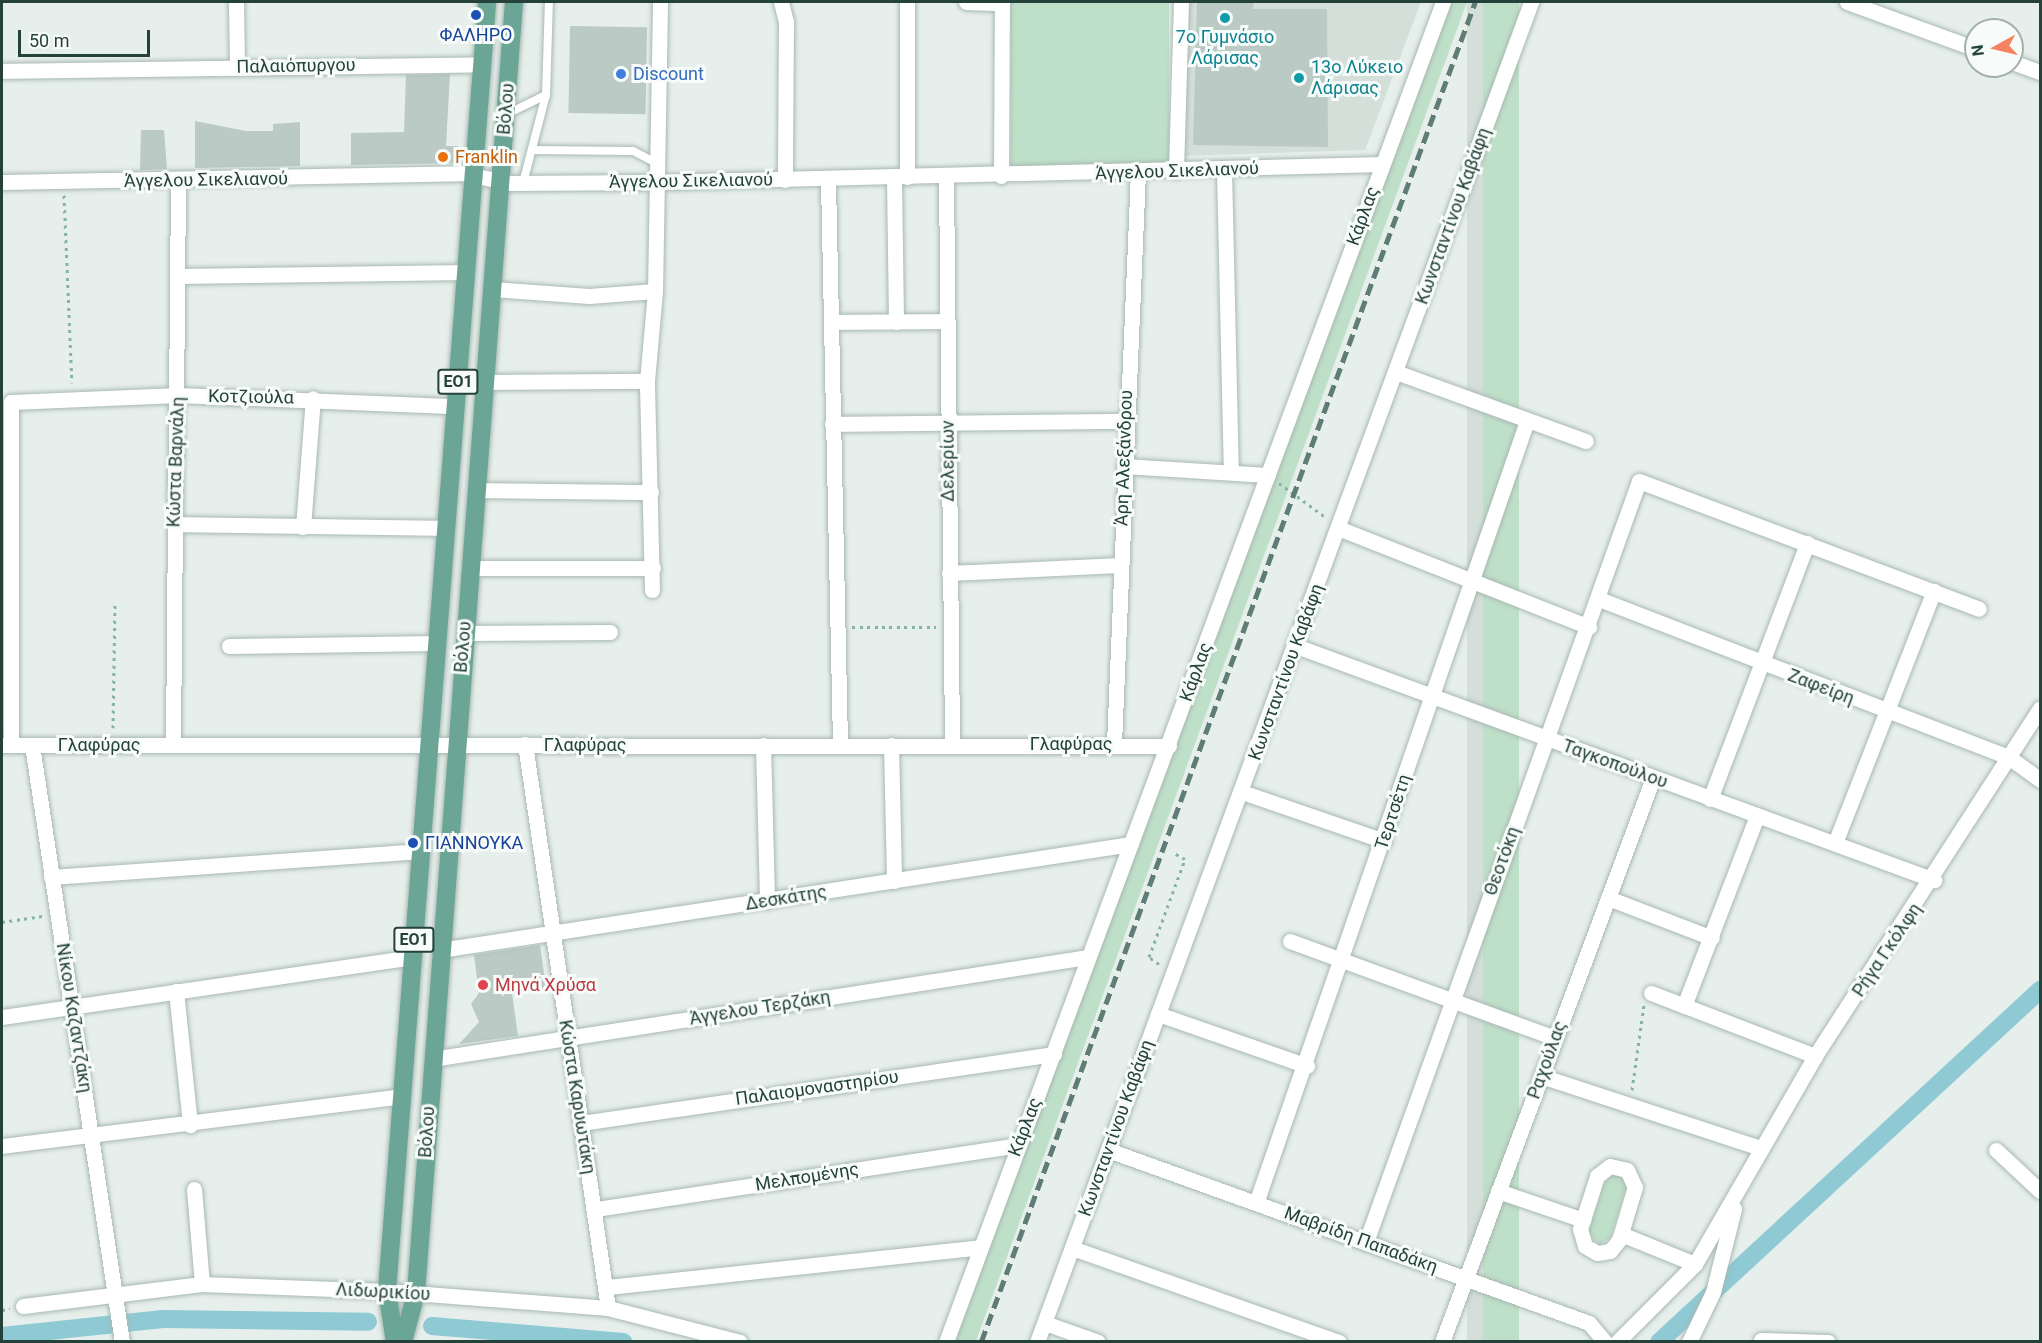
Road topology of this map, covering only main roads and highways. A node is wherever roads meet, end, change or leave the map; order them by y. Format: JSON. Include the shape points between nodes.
{"nodes":[{"id":1,"x":487,"y":2,"type":"edge"},
{"id":2,"x":514,"y":2,"type":"edge"},
{"id":3,"x":395,"y":1341,"type":"edge"},
{"id":4,"x":403,"y":1341,"type":"edge"}],
"edges":[{"from":1,"to":3,"type":"main road","name":"Βόλου","number":"ΕΟ1","via":[[387,1291]]},
{"from":2,"to":4,"type":"main road","name":"Βόλου","number":"ΕΟ1","via":[[416,1293]]}]}
